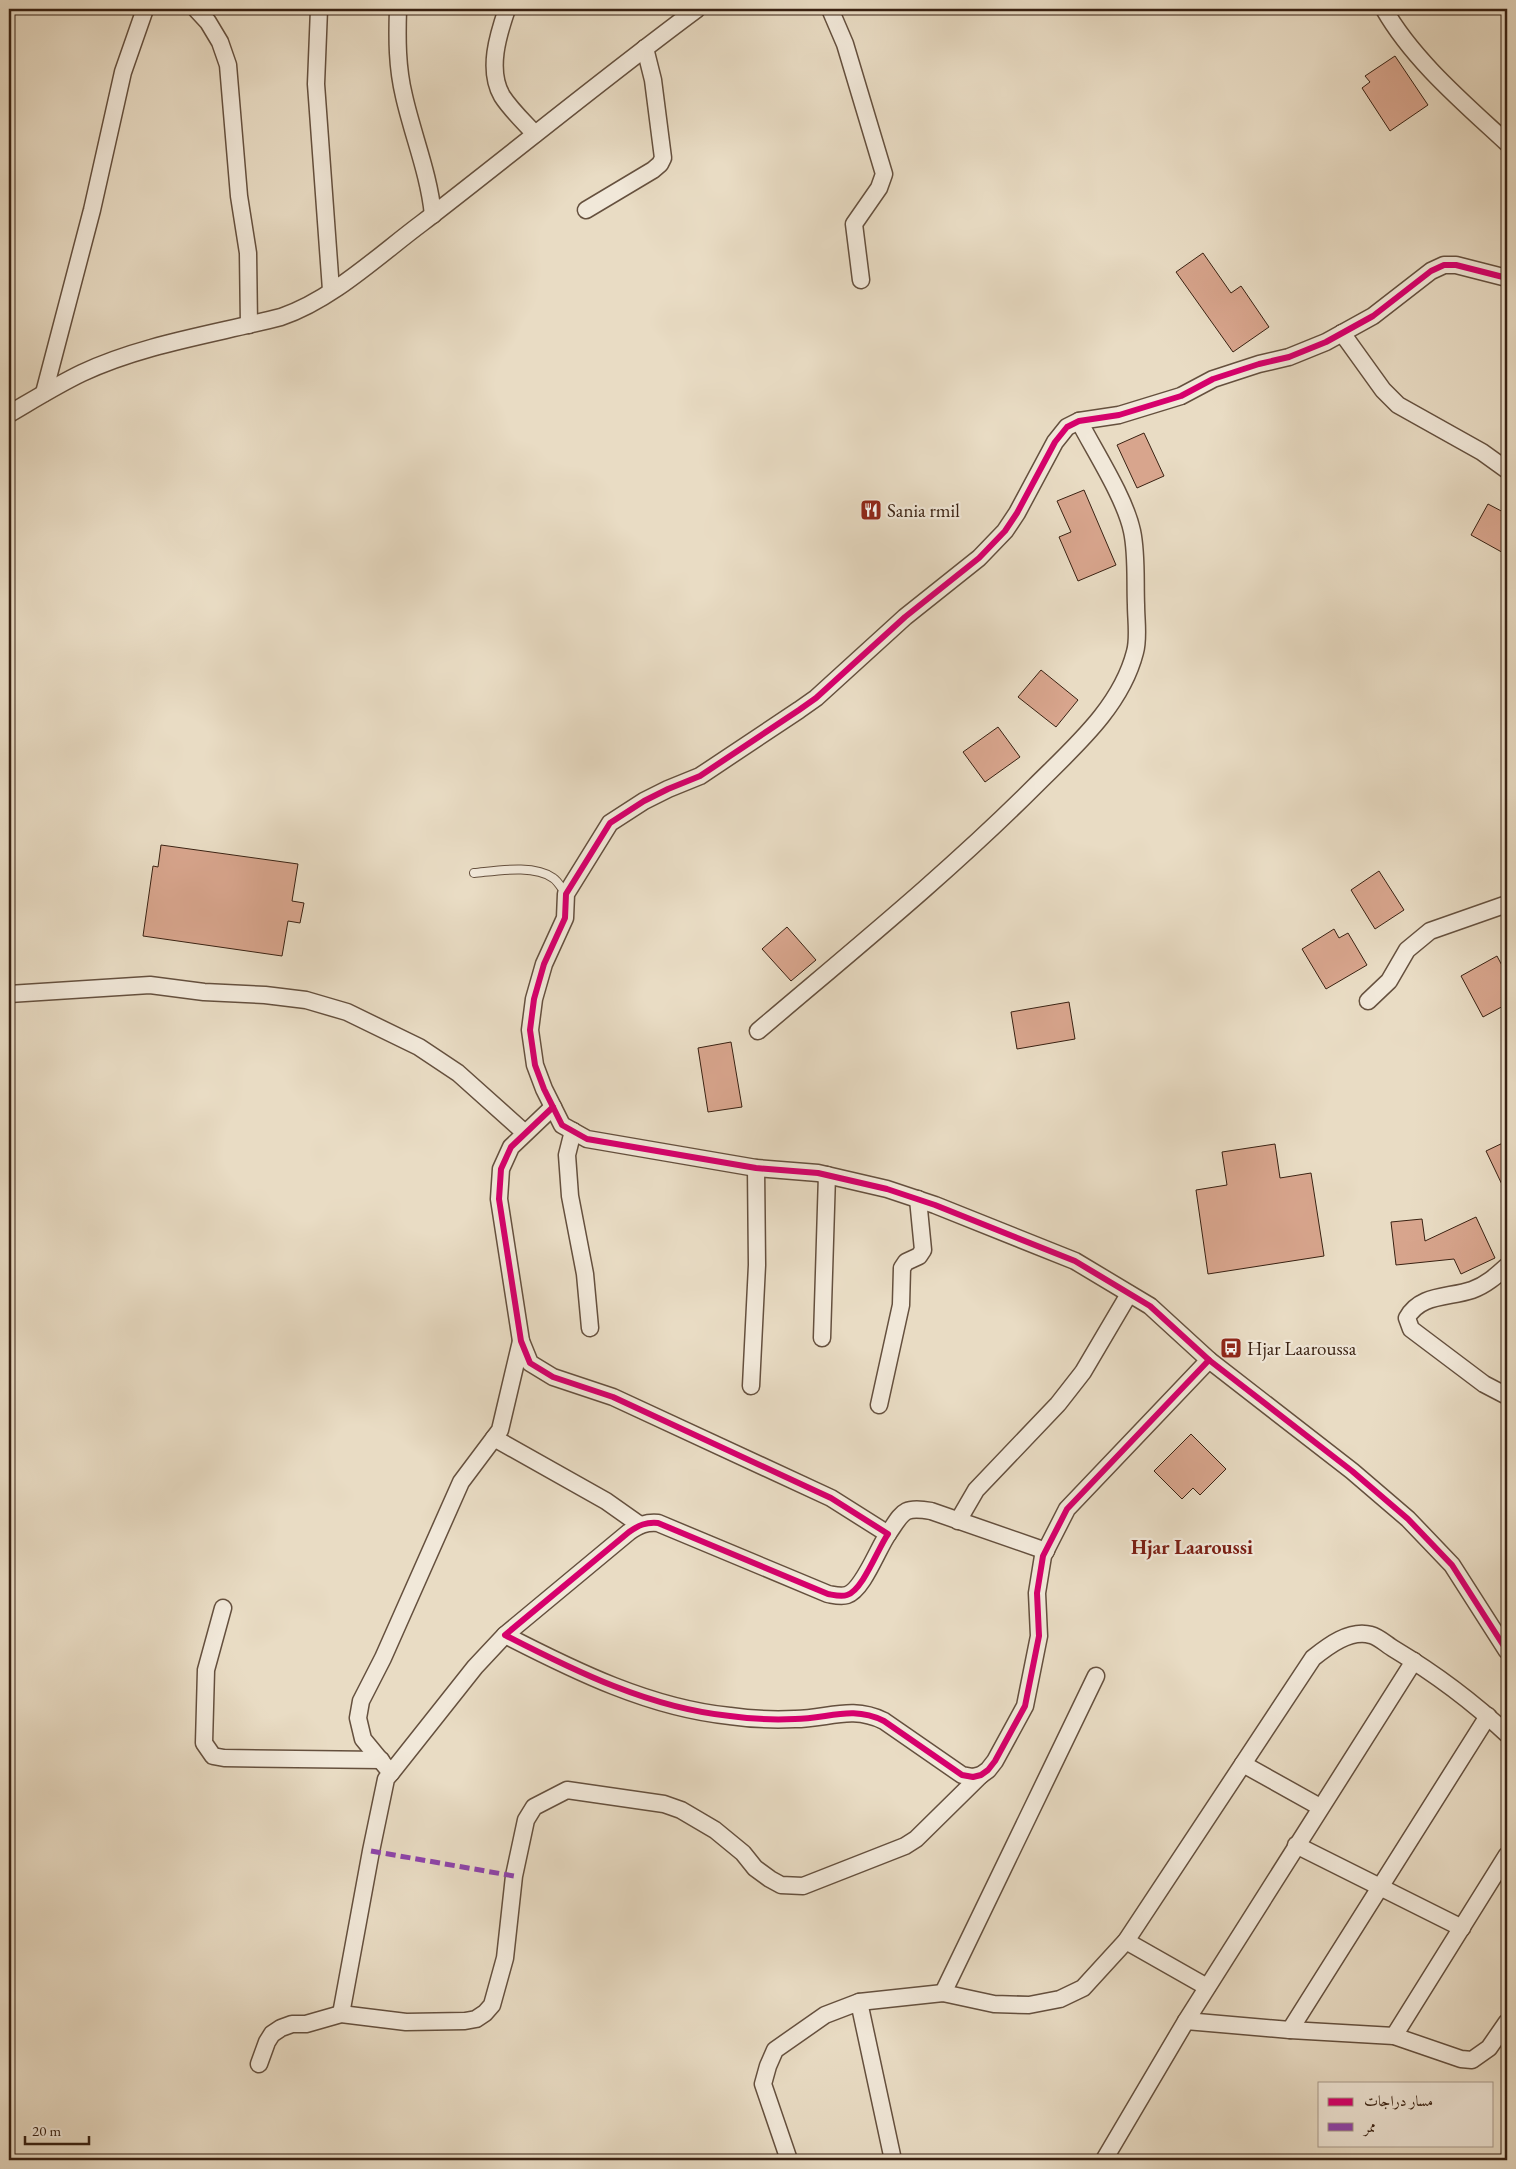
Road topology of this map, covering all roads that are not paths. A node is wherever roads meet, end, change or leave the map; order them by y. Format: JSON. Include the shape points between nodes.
{"nodes":[{"id":1,"x":145,"y":9,"type":"edge"},
{"id":2,"x":196,"y":9,"type":"edge"},
{"id":3,"x":319,"y":9,"type":"edge"},
{"id":4,"x":398,"y":9,"type":"edge"},
{"id":5,"x":507,"y":9,"type":"edge"},
{"id":6,"x":697,"y":9,"type":"edge"},
{"id":7,"x":830,"y":9,"type":"edge"},
{"id":8,"x":1384,"y":9,"type":"edge"},
{"id":9,"x":645,"y":48,"type":"junction"},
{"id":10,"x":535,"y":134,"type":"junction"},
{"id":11,"x":1507,"y":143,"type":"edge"},
{"id":12,"x":586,"y":210,"type":"dead end"},
{"id":13,"x":433,"y":215,"type":"junction"},
{"id":14,"x":1507,"y":278,"type":"edge"},
{"id":15,"x":861,"y":280,"type":"dead end"},
{"id":16,"x":331,"y":290,"type":"junction"},
{"id":17,"x":249,"y":325,"type":"junction"},
{"id":18,"x":1342,"y":333,"type":"junction"},
{"id":19,"x":44,"y":394,"type":"junction"},
{"id":20,"x":9,"y":414,"type":"edge"},
{"id":21,"x":1079,"y":421,"type":"junction"},
{"id":22,"x":1507,"y":470,"type":"edge"},
{"id":23,"x":474,"y":873,"type":"dead end"},
{"id":24,"x":566,"y":894,"type":"junction"},
{"id":25,"x":1507,"y":904,"type":"edge"},
{"id":26,"x":9,"y":994,"type":"edge"},
{"id":27,"x":1368,"y":1001,"type":"dead end"},
{"id":28,"x":758,"y":1031,"type":"dead end"},
{"id":29,"x":553,"y":1107,"type":"junction"},
{"id":30,"x":573,"y":1131,"type":"junction"},
{"id":31,"x":525,"y":1133,"type":"junction"},
{"id":32,"x":756,"y":1168,"type":"junction"},
{"id":33,"x":827,"y":1175,"type":"junction"},
{"id":34,"x":918,"y":1199,"type":"junction"},
{"id":35,"x":1507,"y":1266,"type":"edge"},
{"id":36,"x":1129,"y":1294,"type":"junction"},
{"id":37,"x":590,"y":1328,"type":"dead end"},
{"id":38,"x":822,"y":1338,"type":"dead end"},
{"id":39,"x":521,"y":1341,"type":"junction"},
{"id":40,"x":1209,"y":1360,"type":"junction"},
{"id":41,"x":752,"y":1386,"type":"dead end"},
{"id":42,"x":1507,"y":1396,"type":"edge"},
{"id":43,"x":879,"y":1405,"type":"dead end"},
{"id":44,"x":494,"y":1438,"type":"junction"},
{"id":45,"x":958,"y":1521,"type":"junction"},
{"id":46,"x":640,"y":1525,"type":"junction"},
{"id":47,"x":888,"y":1534,"type":"junction"},
{"id":48,"x":1046,"y":1550,"type":"junction"},
{"id":49,"x":223,"y":1608,"type":"dead end"},
{"id":50,"x":505,"y":1635,"type":"junction"},
{"id":51,"x":1507,"y":1652,"type":"edge"},
{"id":52,"x":1414,"y":1661,"type":"junction"},
{"id":53,"x":1096,"y":1676,"type":"dead end"},
{"id":54,"x":1488,"y":1716,"type":"junction"},
{"id":55,"x":1507,"y":1734,"type":"edge"},
{"id":56,"x":1243,"y":1764,"type":"junction"},
{"id":57,"x":386,"y":1767,"type":"junction"},
{"id":58,"x":981,"y":1776,"type":"junction"},
{"id":59,"x":1320,"y":1807,"type":"junction"},
{"id":60,"x":1296,"y":1845,"type":"junction"},
{"id":61,"x":1507,"y":1855,"type":"edge"},
{"id":62,"x":1381,"y":1886,"type":"junction"},
{"id":63,"x":1462,"y":1928,"type":"junction"},
{"id":64,"x":1126,"y":1941,"type":"junction"},
{"id":65,"x":1208,"y":1987,"type":"junction"},
{"id":66,"x":943,"y":1993,"type":"junction"},
{"id":67,"x":859,"y":2002,"type":"junction"},
{"id":68,"x":341,"y":2014,"type":"junction"},
{"id":69,"x":1186,"y":2022,"type":"junction"},
{"id":70,"x":1507,"y":2022,"type":"edge"},
{"id":71,"x":1290,"y":2030,"type":"junction"},
{"id":72,"x":1394,"y":2036,"type":"junction"},
{"id":73,"x":258,"y":2064,"type":"dead end"},
{"id":74,"x":789,"y":2160,"type":"edge"},
{"id":75,"x":893,"y":2160,"type":"edge"},
{"id":76,"x":1104,"y":2160,"type":"edge"}],
"edges":[{"from":1,"to":19,"type":"street","via":[[122,72],[92,210]]},
{"from":2,"to":17,"type":"street","via":[[220,42],[228,65],[238,196],[248,254]]},
{"from":3,"to":16,"type":"street","via":[[316,84]]},
{"from":4,"to":13,"type":"street","via":[[396,42],[404,97],[431,193]]},
{"from":5,"to":10,"type":"street","via":[[498,39],[494,75],[501,95]]},
{"from":6,"to":9,"type":"street"},
{"from":7,"to":15,"type":"street","via":[[845,44],[884,174],[879,188],[854,224]]},
{"from":8,"to":11,"type":"street","via":[[1395,29],[1450,89]]},
{"from":9,"to":10,"type":"street"},
{"from":9,"to":12,"type":"street","via":[[653,80],[663,158],[652,170]]},
{"from":10,"to":13,"type":"street"},
{"from":13,"to":16,"type":"street"},
{"from":14,"to":18,"type":"street","via":[[1444,265],[1431,271],[1373,316]]},
{"from":16,"to":17,"type":"street","via":[[296,311]]},
{"from":17,"to":19,"type":"street","via":[[108,362]]},
{"from":18,"to":21,"type":"street","via":[[1289,357],[1213,378],[1181,396],[1119,416]]},
{"from":18,"to":22,"type":"street","via":[[1383,390],[1398,405],[1482,452]]},
{"from":19,"to":20,"type":"street"},
{"from":21,"to":24,"type":"street","via":[[1060,434],[1017,513],[979,558],[905,617],[816,698],[700,776],[660,793],[610,823]]},
{"from":21,"to":28,"type":"street","via":[[1132,530],[1136,650],[1125,683],[1105,712],[1007,814]]},
{"from":23,"to":24,"type":"lane","via":[[509,869],[540,873],[554,878]]},
{"from":24,"to":29,"type":"street","via":[[565,918],[544,964],[534,999],[530,1030],[535,1065]]},
{"from":25,"to":27,"type":"street","via":[[1430,931],[1407,950],[1389,981]]},
{"from":26,"to":31,"type":"street","via":[[150,985],[306,1000],[347,1012],[419,1047],[458,1073]]},
{"from":29,"to":30,"type":"street","via":[[562,1125]]},
{"from":29,"to":31,"type":"street"},
{"from":30,"to":32,"type":"street","via":[[587,1139]]},
{"from":30,"to":37,"type":"street","via":[[567,1163],[585,1274]]},
{"from":31,"to":39,"type":"street","via":[[511,1146],[501,1169],[498,1199]]},
{"from":32,"to":33,"type":"street"},
{"from":32,"to":41,"type":"street","via":[[757,1265]]},
{"from":33,"to":34,"type":"street"},
{"from":33,"to":38,"type":"street"},
{"from":34,"to":36,"type":"street","via":[[1075,1261]]},
{"from":34,"to":43,"type":"street","via":[[922,1250],[902,1268],[901,1305]]},
{"from":35,"to":42,"type":"street","via":[[1488,1282],[1471,1290],[1429,1299],[1412,1308],[1407,1318],[1411,1329],[1484,1384]]},
{"from":36,"to":40,"type":"street","via":[[1150,1306]]},
{"from":36,"to":45,"type":"street","via":[[1084,1372],[976,1490]]},
{"from":39,"to":44,"type":"street","via":[[500,1430]]},
{"from":39,"to":47,"type":"street","via":[[530,1363],[539,1370],[612,1397],[765,1466],[831,1498]]},
{"from":40,"to":48,"type":"street","via":[[1067,1509]]},
{"from":40,"to":51,"type":"street","via":[[1352,1471],[1408,1519],[1452,1565]]},
{"from":44,"to":46,"type":"street","via":[[606,1501]]},
{"from":44,"to":57,"type":"street","via":[[461,1482],[383,1658],[360,1702],[358,1718],[363,1739]]},
{"from":45,"to":47,"type":"street","via":[[912,1508],[902,1514]]},
{"from":45,"to":48,"type":"street"},
{"from":46,"to":47,"type":"street","via":[[658,1523],[838,1596],[848,1595],[858,1587]]},
{"from":46,"to":50,"type":"street"},
{"from":48,"to":58,"type":"street","via":[[1037,1593],[1039,1636],[1025,1706],[996,1761]]},
{"from":49,"to":57,"type":"street","via":[[206,1670],[204,1743],[212,1756]]},
{"from":50,"to":57,"type":"street"},
{"from":50,"to":58,"type":"street","via":[[574,1671],[696,1711],[796,1720],[845,1713],[871,1715],[962,1775]]},
{"from":52,"to":54,"type":"street"},
{"from":52,"to":56,"type":"street","via":[[1371,1635],[1351,1636],[1332,1642],[1313,1658]]},
{"from":52,"to":59,"type":"street"},
{"from":53,"to":66,"type":"street"},
{"from":54,"to":55,"type":"street"},
{"from":54,"to":62,"type":"street"},
{"from":56,"to":59,"type":"street"},
{"from":56,"to":64,"type":"street"},
{"from":57,"to":68,"type":"street"},
{"from":58,"to":68,"type":"street","via":[[916,1839],[904,1846],[802,1886],[790,1887],[770,1879],[715,1830],[681,1810],[664,1804],[567,1790],[534,1807],[526,1820],[514,1876],[505,1958],[492,2005],[485,2013],[465,2021],[416,2022]]},
{"from":59,"to":60,"type":"street"},
{"from":60,"to":62,"type":"street"},
{"from":60,"to":65,"type":"street"},
{"from":61,"to":63,"type":"street"},
{"from":62,"to":63,"type":"street"},
{"from":62,"to":71,"type":"street"},
{"from":63,"to":72,"type":"street"},
{"from":64,"to":65,"type":"street"},
{"from":64,"to":66,"type":"street","via":[[1083,1988],[1060,1999],[1029,2005],[994,2004]]},
{"from":65,"to":69,"type":"street"},
{"from":66,"to":67,"type":"street"},
{"from":67,"to":74,"type":"street","via":[[825,2015],[775,2050],[763,2084]]},
{"from":67,"to":75,"type":"street"},
{"from":68,"to":73,"type":"street","via":[[281,2028],[272,2034]]},
{"from":69,"to":71,"type":"street"},
{"from":69,"to":76,"type":"street"},
{"from":70,"to":72,"type":"street","via":[[1489,2048],[1472,2060]]},
{"from":71,"to":72,"type":"street"}]}
